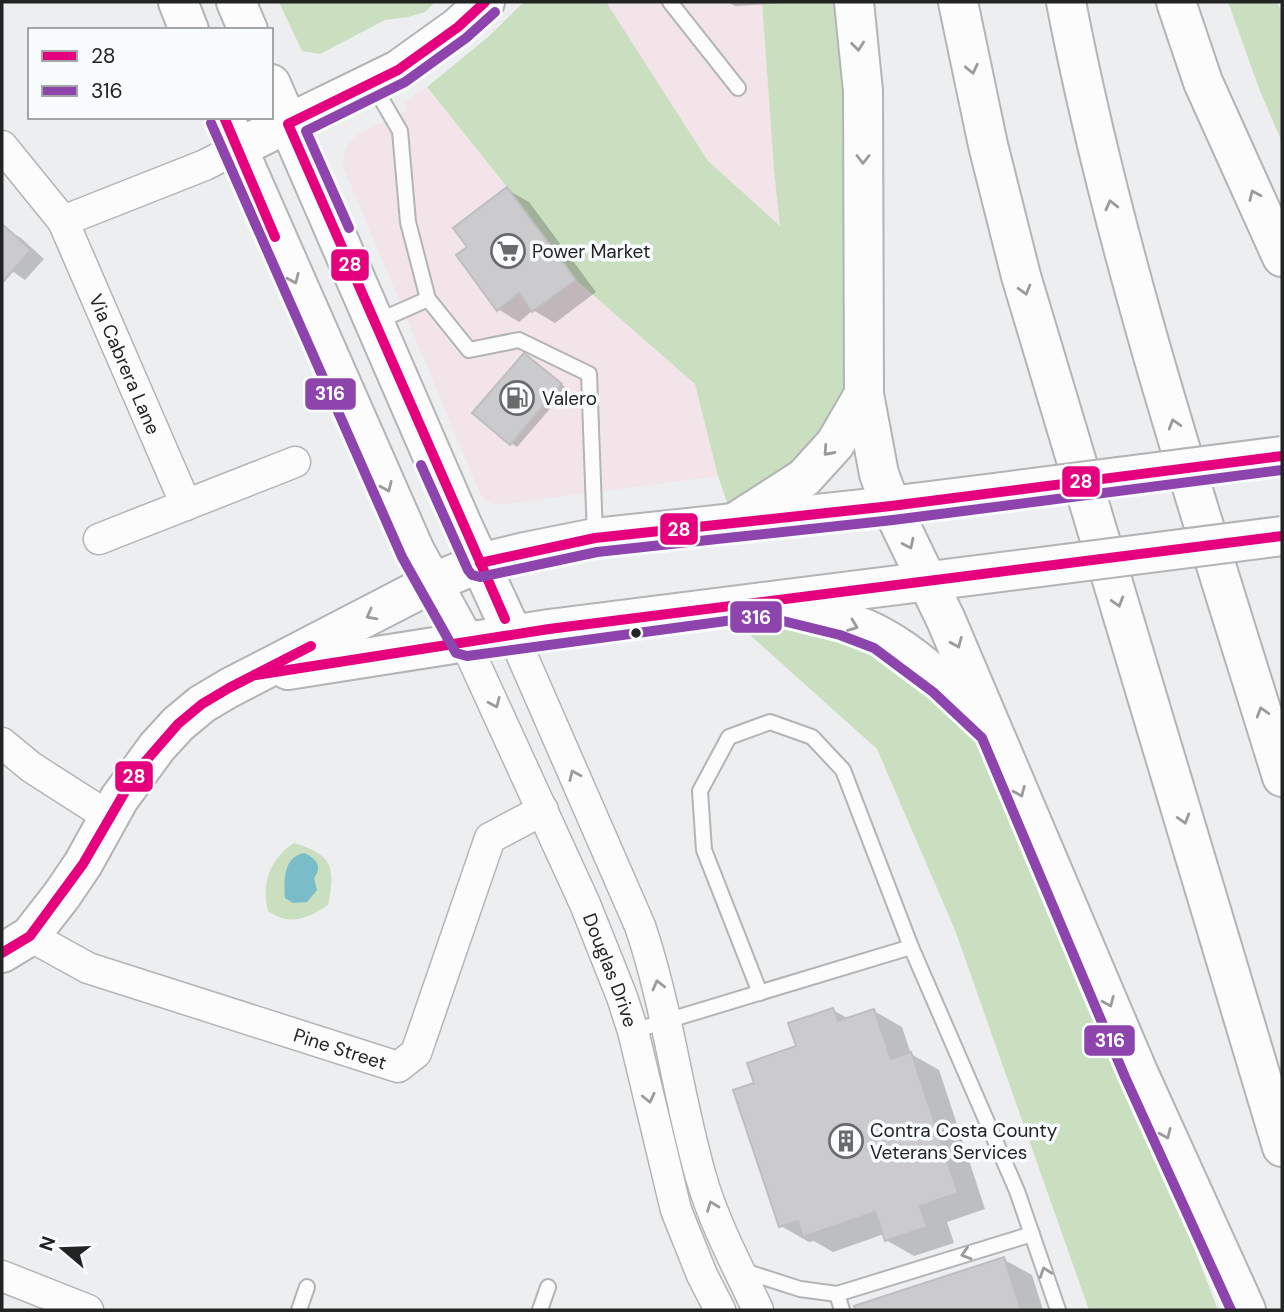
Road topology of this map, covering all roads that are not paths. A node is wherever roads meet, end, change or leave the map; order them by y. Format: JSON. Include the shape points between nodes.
{"nodes":[{"id":1,"x":178,"y":2,"type":"edge"},
{"id":2,"x":236,"y":2,"type":"edge"},
{"id":3,"x":485,"y":2,"type":"edge"},
{"id":4,"x":670,"y":2,"type":"edge"},
{"id":5,"x":854,"y":2,"type":"edge"},
{"id":6,"x":958,"y":2,"type":"edge"},
{"id":7,"x":1066,"y":2,"type":"edge"},
{"id":8,"x":1177,"y":2,"type":"edge"},
{"id":9,"x":188,"y":28,"type":"edge"},
{"id":10,"x":247,"y":28,"type":"edge"},
{"id":11,"x":372,"y":82,"type":"junction"},
{"id":12,"x":273,"y":88,"type":"edge"},
{"id":13,"x":738,"y":88,"type":"dead end"},
{"id":14,"x":288,"y":124,"type":"junction"},
{"id":15,"x":230,"y":133,"type":"edge"},
{"id":16,"x":2,"y":146,"type":"edge"},
{"id":17,"x":63,"y":221,"type":"junction"},
{"id":18,"x":1282,"y":257,"type":"edge"},
{"id":19,"x":429,"y":299,"type":"junction"},
{"id":20,"x":374,"y":322,"type":"junction"},
{"id":21,"x":864,"y":394,"type":"junction"},
{"id":22,"x":1282,"y":456,"type":"edge"},
{"id":23,"x":295,"y":462,"type":"dead end"},
{"id":24,"x":186,"y":505,"type":"junction"},
{"id":25,"x":891,"y":506,"type":"junction"},
{"id":26,"x":733,"y":523,"type":"junction"},
{"id":27,"x":1282,"y":536,"type":"edge"},
{"id":28,"x":595,"y":538,"type":"junction"},
{"id":29,"x":99,"y":539,"type":"dead end"},
{"id":30,"x":480,"y":563,"type":"junction"},
{"id":31,"x":928,"y":581,"type":"junction"},
{"id":32,"x":432,"y":583,"type":"junction"},
{"id":33,"x":764,"y":602,"type":"junction"},
{"id":34,"x":513,"y":635,"type":"junction"},
{"id":35,"x":465,"y":642,"type":"junction"},
{"id":36,"x":256,"y":675,"type":"junction"},
{"id":37,"x":994,"y":730,"type":"junction"},
{"id":38,"x":2,"y":743,"type":"edge"},
{"id":39,"x":1282,"y":777,"type":"edge"},
{"id":40,"x":543,"y":810,"type":"junction"},
{"id":41,"x":109,"y":817,"type":"junction"},
{"id":42,"x":16,"y":945,"type":"edge"},
{"id":43,"x":911,"y":947,"type":"junction"},
{"id":44,"x":760,"y":993,"type":"junction"},
{"id":45,"x":667,"y":1021,"type":"junction"},
{"id":46,"x":633,"y":1031,"type":"junction"},
{"id":47,"x":1282,"y":1147,"type":"edge"},
{"id":48,"x":1031,"y":1234,"type":"junction"},
{"id":49,"x":748,"y":1272,"type":"junction"},
{"id":50,"x":2,"y":1276,"type":"edge"},
{"id":51,"x":307,"y":1287,"type":"dead end"},
{"id":52,"x":548,"y":1287,"type":"dead end"},
{"id":53,"x":837,"y":1294,"type":"junction"},
{"id":54,"x":88,"y":1310,"type":"edge"},
{"id":55,"x":299,"y":1310,"type":"edge"},
{"id":56,"x":540,"y":1310,"type":"edge"},
{"id":57,"x":720,"y":1310,"type":"edge"},
{"id":58,"x":758,"y":1310,"type":"edge"},
{"id":59,"x":842,"y":1310,"type":"edge"},
{"id":60,"x":1058,"y":1310,"type":"edge"},
{"id":61,"x":1246,"y":1310,"type":"edge"}],
"edges":[{"from":1,"to":9,"type":"main road"},
{"from":2,"to":10,"type":"main road"},
{"from":3,"to":11,"type":"main road","via":[[458,27]]},
{"from":4,"to":13,"type":"lane"},
{"from":5,"to":21,"type":"main road","one_way":true,"via":[[863,91]]},
{"from":6,"to":47,"type":"main road","one_way":true,"via":[[1021,276]]},
{"from":39,"to":7,"type":"main road","one_way":true,"via":[[1133,286]]},
{"from":18,"to":8,"type":"main road","one_way":true,"via":[[1203,82]]},
{"from":11,"to":14,"type":"main road"},
{"from":11,"to":19,"type":"lane","via":[[400,131],[408,222]]},
{"from":12,"to":14,"type":"main road"},
{"from":14,"to":15,"type":"main road"},
{"from":14,"to":20,"type":"main road"},
{"from":15,"to":17,"type":"street","via":[[205,165]]},
{"from":15,"to":32,"type":"main road","one_way":true},
{"from":16,"to":17,"type":"street","name":"Via Cabrera Lane"},
{"from":17,"to":24,"type":"street","name":"Via Cabrera Lane"},
{"from":19,"to":20,"type":"lane"},
{"from":19,"to":28,"type":"lane","via":[[469,350],[519,340],[589,374]]},
{"from":20,"to":30,"type":"main road"},
{"from":21,"to":25,"type":"main road","via":[[879,474]]},
{"from":21,"to":26,"type":"main road","one_way":true,"via":[[835,444],[804,478]]},
{"from":22,"to":25,"type":"main road","name":"Pine Street","bridge":true},
{"from":23,"to":24,"type":"street"},
{"from":24,"to":29,"type":"street"},
{"from":25,"to":26,"type":"main road","name":"Pine Street"},
{"from":25,"to":31,"type":"main road","one_way":true},
{"from":26,"to":28,"type":"main road","name":"Pine Street"},
{"from":27,"to":31,"type":"main road","name":"Pine Street","bridge":true},
{"from":28,"to":30,"type":"main road","name":"Pine Street"},
{"from":30,"to":32,"type":"main road","name":"Pine Street"},
{"from":30,"to":34,"type":"main road"},
{"from":31,"to":33,"type":"main road","name":"Pine Street"},
{"from":31,"to":37,"type":"main road","one_way":true},
{"from":32,"to":35,"type":"main road"},
{"from":32,"to":36,"type":"main road","name":"Pine Street","one_way":true},
{"from":33,"to":34,"type":"main road","name":"Pine Street"},
{"from":33,"to":37,"type":"main road","one_way":true,"via":[[881,636],[942,681]]},
{"from":34,"to":35,"type":"main road","name":"Pine Street"},
{"from":45,"to":34,"type":"street","name":"Douglas Drive","one_way":true,"via":[[640,926]]},
{"from":35,"to":36,"type":"main road","name":"Pine Street"},
{"from":35,"to":40,"type":"street","name":"Douglas Drive","one_way":true},
{"from":36,"to":41,"type":"main road","name":"Pine Street","via":[[202,704],[178,724],[137,771]]},
{"from":37,"to":61,"type":"main road","one_way":true,"via":[[1138,1072]]},
{"from":38,"to":41,"type":"street"},
{"from":40,"to":42,"type":"street","name":"Pine Street","via":[[489,838],[416,1053],[398,1067]]},
{"from":40,"to":46,"type":"street","name":"Douglas Drive","via":[[590,916]]},
{"from":41,"to":42,"type":"main road","name":"Pine Street","via":[[83,864]]},
{"from":43,"to":44,"type":"lane"},
{"from":43,"to":44,"type":"lane","via":[[843,770],[812,737],[770,722],[729,737],[700,791],[704,850]]},
{"from":43,"to":48,"type":"lane","via":[[1017,1191]]},
{"from":44,"to":45,"type":"lane"},
{"from":45,"to":46,"type":"lane"},
{"from":49,"to":45,"type":"street","name":"Douglas Drive","one_way":true,"via":[[702,1179]]},
{"from":46,"to":57,"type":"street","name":"Douglas Drive","one_way":true,"via":[[676,1210]]},
{"from":48,"to":53,"type":"lane","one_way":true},
{"from":60,"to":48,"type":"lane","one_way":true},
{"from":49,"to":53,"type":"lane","via":[[800,1289]]},
{"from":49,"to":58,"type":"street","name":"Douglas Drive"},
{"from":50,"to":54,"type":"street"},
{"from":51,"to":55,"type":"lane"},
{"from":52,"to":56,"type":"lane"},
{"from":53,"to":59,"type":"lane"}]}
